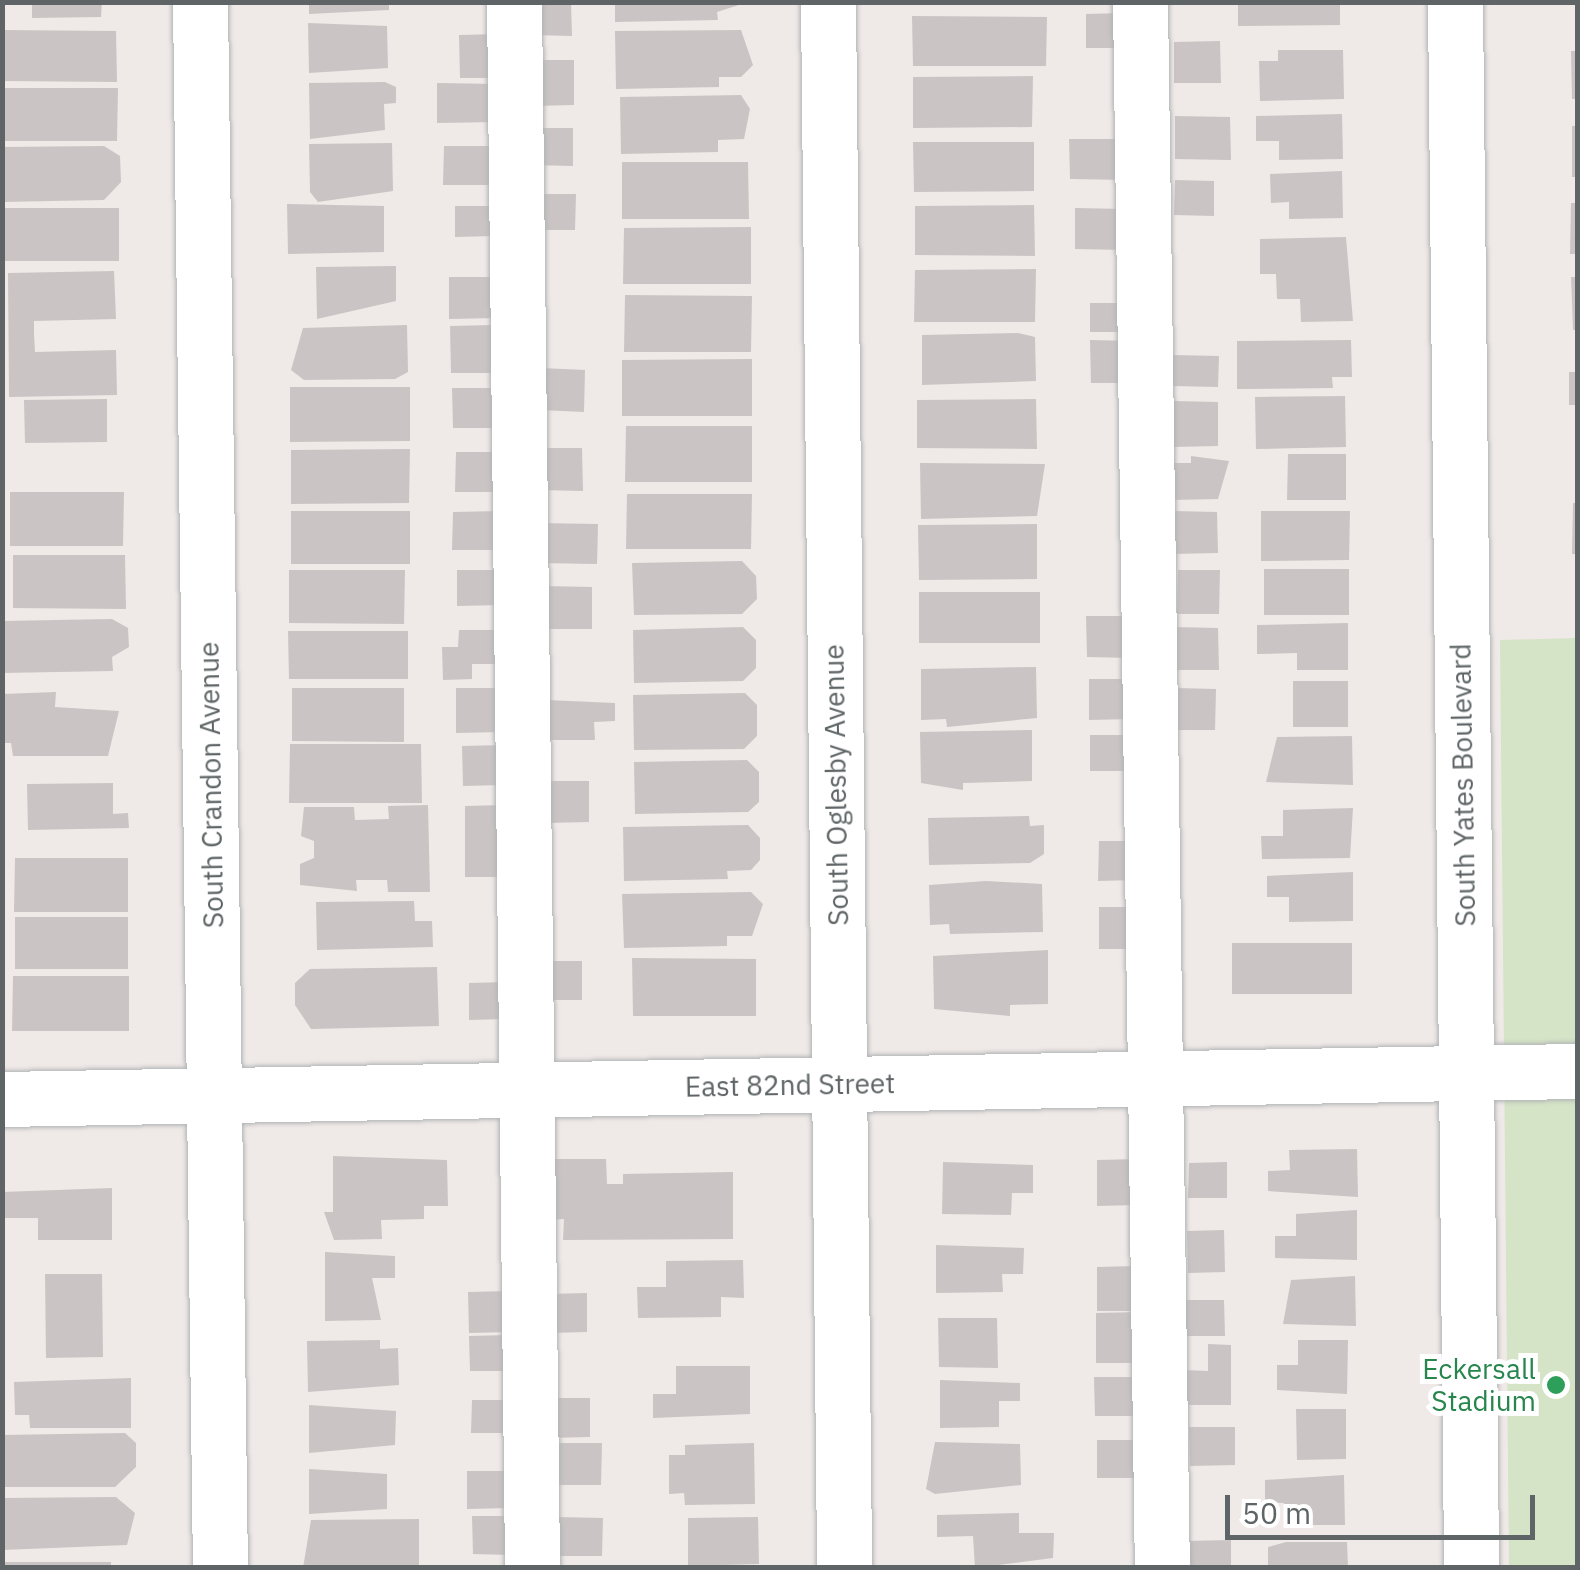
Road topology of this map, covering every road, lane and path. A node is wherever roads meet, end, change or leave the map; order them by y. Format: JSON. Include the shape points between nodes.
{"nodes":[{"id":1,"x":200,"y":2,"type":"edge"},
{"id":2,"x":514,"y":2,"type":"edge"},
{"id":3,"x":828,"y":2,"type":"edge"},
{"id":4,"x":1140,"y":2,"type":"edge"},
{"id":5,"x":1454,"y":2,"type":"edge"},
{"id":6,"x":1578,"y":1071,"type":"edge"},
{"id":7,"x":1466,"y":1073,"type":"junction"},
{"id":8,"x":1154,"y":1078,"type":"junction"},
{"id":9,"x":839,"y":1084,"type":"junction"},
{"id":10,"x":526,"y":1090,"type":"junction"},
{"id":11,"x":214,"y":1095,"type":"junction"},
{"id":12,"x":2,"y":1098,"type":"edge"},
{"id":13,"x":220,"y":1568,"type":"edge"},
{"id":14,"x":532,"y":1568,"type":"edge"},
{"id":15,"x":844,"y":1568,"type":"edge"},
{"id":16,"x":1162,"y":1568,"type":"edge"},
{"id":17,"x":1472,"y":1568,"type":"edge"}],
"edges":[{"from":1,"to":11,"type":"street","name":"South Crandon Avenue"},
{"from":2,"to":10,"type":"street"},
{"from":3,"to":9,"type":"street","name":"South Oglesby Avenue"},
{"from":4,"to":8,"type":"street"},
{"from":5,"to":7,"type":"street","name":"South Yates Boulevard"},
{"from":6,"to":7,"type":"street","name":"East 82nd Street"},
{"from":7,"to":8,"type":"street","name":"East 82nd Street"},
{"from":7,"to":17,"type":"street","name":"South Yates Boulevard"},
{"from":8,"to":9,"type":"street","name":"East 82nd Street"},
{"from":8,"to":16,"type":"street"},
{"from":9,"to":10,"type":"street","name":"East 82nd Street"},
{"from":9,"to":15,"type":"street","name":"South Oglesby Avenue"},
{"from":10,"to":11,"type":"street","name":"East 82nd Street"},
{"from":10,"to":14,"type":"street"},
{"from":11,"to":12,"type":"street","name":"East 82nd Street"},
{"from":11,"to":13,"type":"street","name":"South Crandon Avenue"}]}
